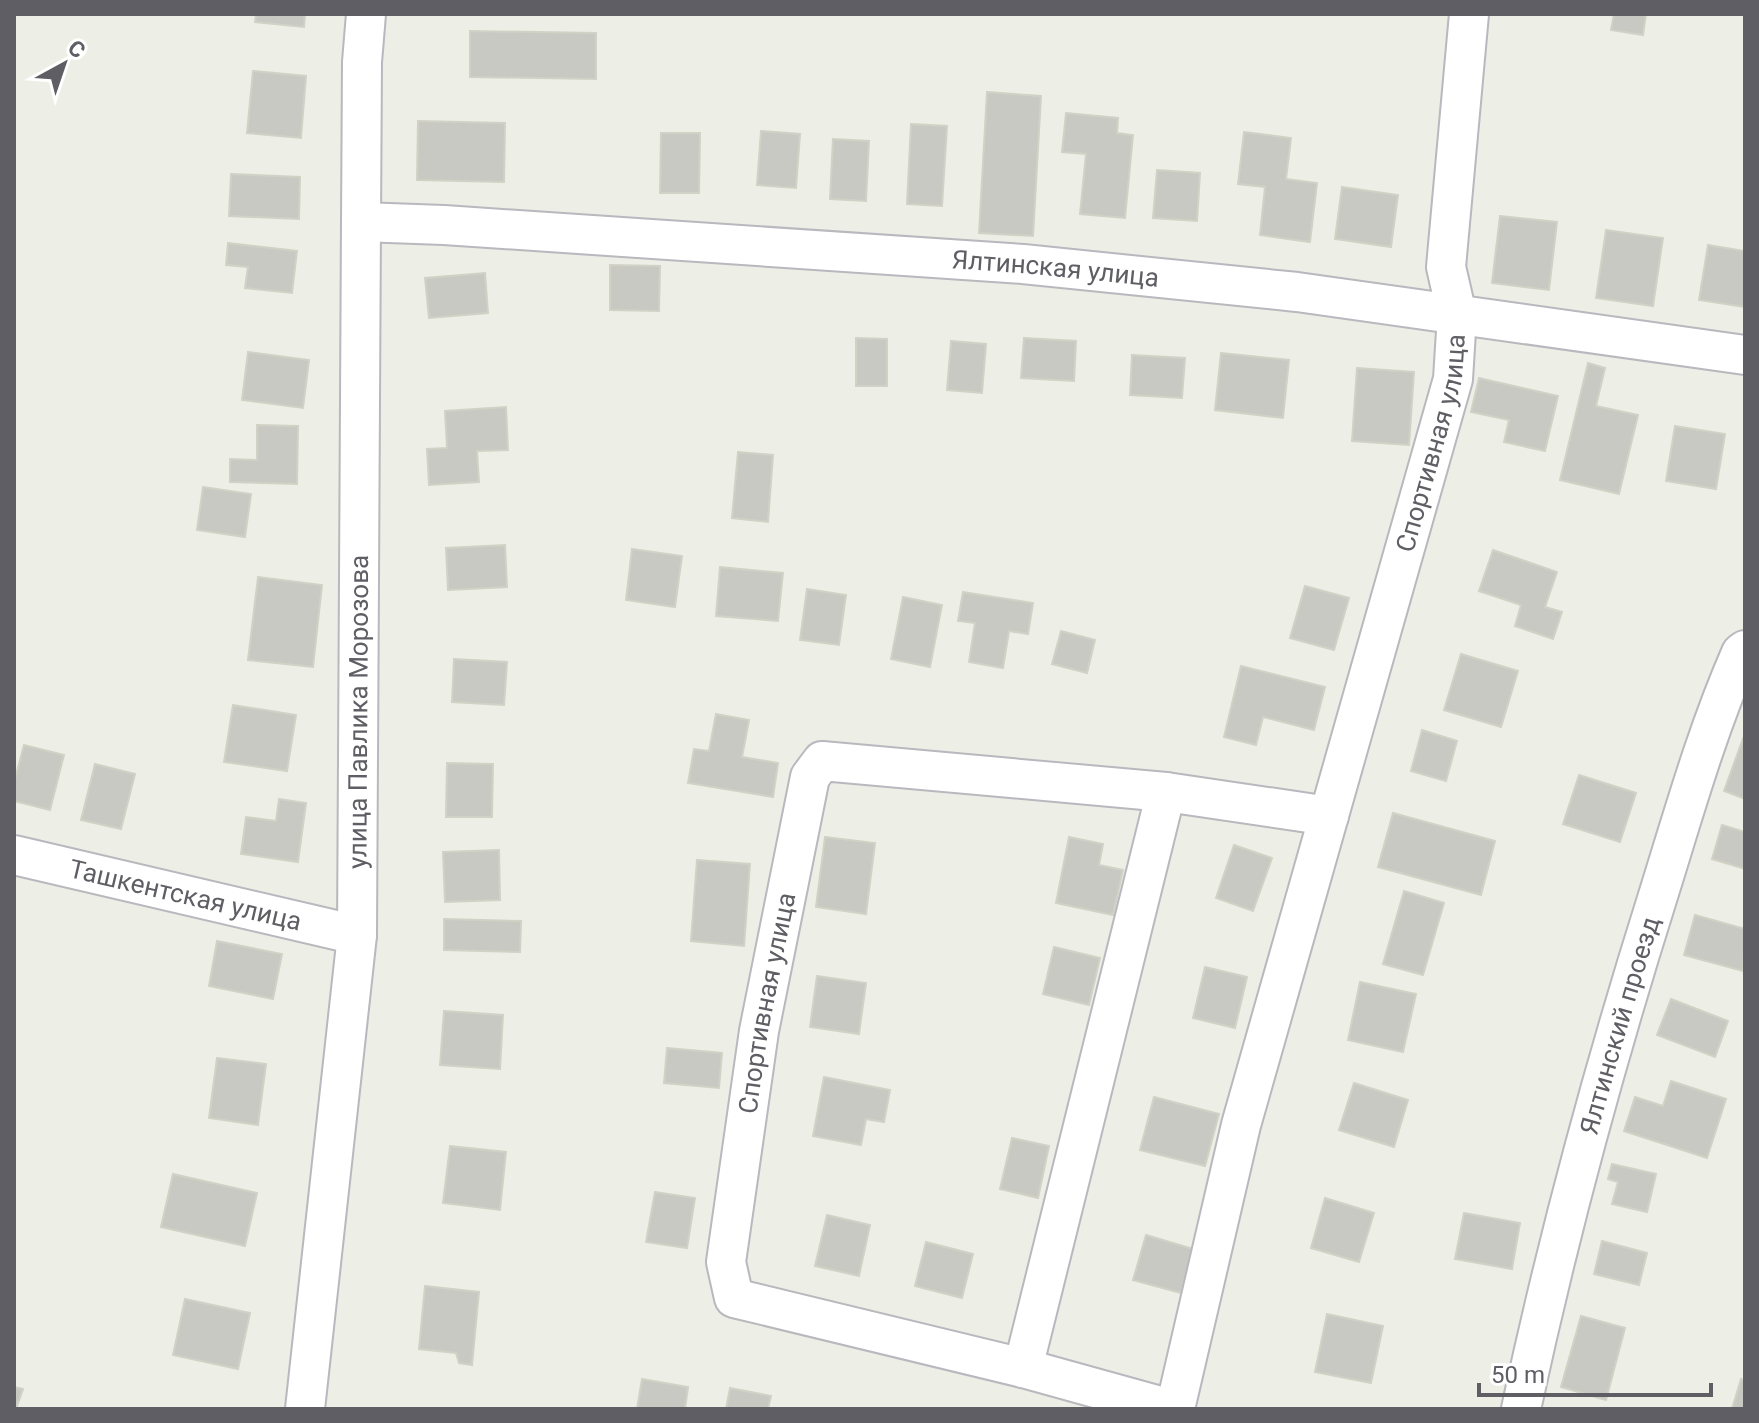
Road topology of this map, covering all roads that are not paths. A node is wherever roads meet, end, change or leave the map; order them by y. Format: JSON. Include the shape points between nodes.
{"nodes":[{"id":1,"x":366,"y":14,"type":"edge"},
{"id":2,"x":1469,"y":14,"type":"edge"},
{"id":3,"x":361,"y":222,"type":"junction"},
{"id":4,"x":1457,"y":315,"type":"junction"},
{"id":5,"x":1745,"y":355,"type":"edge"},
{"id":6,"x":1745,"y":650,"type":"edge"},
{"id":7,"x":1166,"y":792,"type":"junction"},
{"id":8,"x":1329,"y":816,"type":"junction"},
{"id":9,"x":14,"y":855,"type":"edge"},
{"id":10,"x":357,"y":935,"type":"junction"},
{"id":11,"x":1023,"y":1368,"type":"junction"},
{"id":12,"x":305,"y":1409,"type":"edge"},
{"id":13,"x":1173,"y":1409,"type":"edge"},
{"id":14,"x":1521,"y":1409,"type":"edge"}],
"edges":[{"from":1,"to":3,"type":"street","name":"улица Павлика Морозова"},
{"from":2,"to":4,"type":"street","name":"Спортивная улица","via":[[1446,267]]},
{"from":3,"to":4,"type":"street","name":"Ялтинская улица","via":[[1023,264],[1297,292]]},
{"from":3,"to":10,"type":"street","name":"улица Павлика Морозова"},
{"from":4,"to":5,"type":"street","name":"Ялтинская улица"},
{"from":4,"to":8,"type":"street","name":"Спортивная улица","via":[[1453,379]]},
{"from":6,"to":14,"type":"street","name":"Ялтинский проезд","via":[[1717,708],[1629,990],[1550,1275]]},
{"from":7,"to":8,"type":"street","name":"Спортивная улица"},
{"from":7,"to":11,"type":"street"},
{"from":7,"to":11,"type":"street","name":"Спортивная улица","via":[[822,761],[810,777],[759,1031],[726,1262],[734,1298]]},
{"from":8,"to":13,"type":"street","name":"Спортивная улица","via":[[1241,1125]]},
{"from":9,"to":10,"type":"street","name":"Ташкентская улица"},
{"from":10,"to":12,"type":"street","name":"улица Павлика Морозова"},
{"from":11,"to":13,"type":"street","name":"Спортивная улица"}]}
